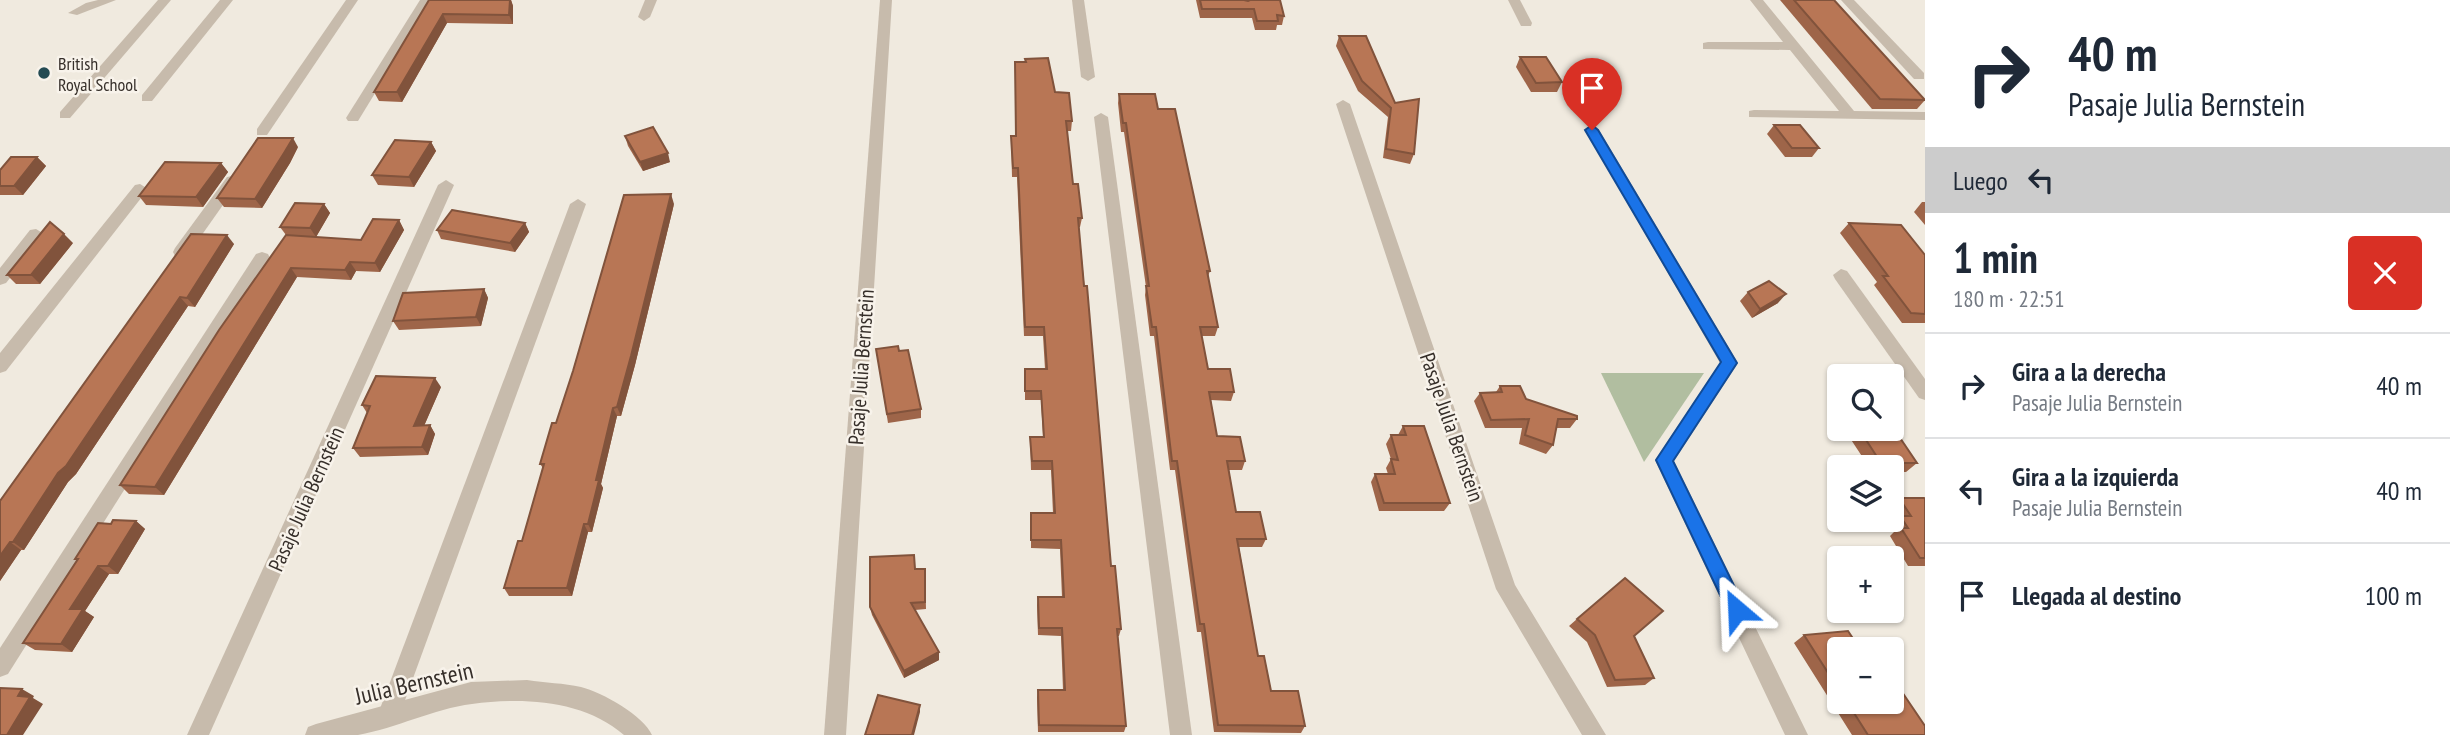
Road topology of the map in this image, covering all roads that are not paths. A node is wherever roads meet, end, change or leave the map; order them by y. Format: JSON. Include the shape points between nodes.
{"nodes":[{"id":1,"x":111,"y":0,"type":"edge"},
{"id":2,"x":165,"y":0,"type":"edge"},
{"id":3,"x":228,"y":0,"type":"edge"},
{"id":4,"x":352,"y":0,"type":"edge"},
{"id":5,"x":426,"y":0,"type":"edge"},
{"id":6,"x":651,"y":0,"type":"edge"},
{"id":7,"x":886,"y":0,"type":"edge"},
{"id":8,"x":1078,"y":0,"type":"edge"},
{"id":9,"x":1514,"y":0,"type":"edge"},
{"id":10,"x":1756,"y":0,"type":"edge"},
{"id":11,"x":1847,"y":0,"type":"edge"},
{"id":12,"x":74,"y":13,"type":"dead end"},
{"id":13,"x":644,"y":17,"type":"dead end"},
{"id":14,"x":1526,"y":23,"type":"dead end"},
{"id":15,"x":1709,"y":46,"type":"dead end"},
{"id":16,"x":1795,"y":46,"type":"junction"},
{"id":17,"x":1919,"y":76,"type":"dead end"},
{"id":18,"x":1088,"y":77,"type":"dead end"},
{"id":19,"x":147,"y":98,"type":"dead end"},
{"id":20,"x":1343,"y":104,"type":"dead end"},
{"id":21,"x":1754,"y":114,"type":"dead end"},
{"id":22,"x":1849,"y":114,"type":"junction"},
{"id":23,"x":65,"y":115,"type":"dead end"},
{"id":24,"x":1925,"y":116,"type":"edge"},
{"id":25,"x":1101,"y":117,"type":"dead end"},
{"id":26,"x":353,"y":118,"type":"dead end"},
{"id":27,"x":1592,"y":130,"type":"dead end"},
{"id":28,"x":262,"y":132,"type":"dead end"},
{"id":29,"x":242,"y":167,"type":"edge"},
{"id":30,"x":446,"y":185,"type":"dead end"},
{"id":31,"x":140,"y":189,"type":"edge"},
{"id":32,"x":578,"y":204,"type":"dead end"},
{"id":33,"x":36,"y":234,"type":"edge"},
{"id":34,"x":262,"y":258,"type":"dead end"},
{"id":35,"x":170,"y":268,"type":"edge"},
{"id":36,"x":1841,"y":275,"type":"dead end"},
{"id":37,"x":0,"y":279,"type":"edge"},
{"id":38,"x":0,"y":366,"type":"edge"},
{"id":39,"x":1925,"y":393,"type":"edge"},
{"id":40,"x":0,"y":667,"type":"edge"},
{"id":41,"x":389,"y":714,"type":"junction"},
{"id":42,"x":198,"y":735,"type":"edge"},
{"id":43,"x":316,"y":735,"type":"edge"},
{"id":44,"x":640,"y":735,"type":"edge"},
{"id":45,"x":835,"y":735,"type":"edge"},
{"id":46,"x":1181,"y":735,"type":"edge"},
{"id":47,"x":1595,"y":735,"type":"edge"},
{"id":48,"x":1797,"y":735,"type":"edge"}],
"edges":[{"from":1,"to":12,"type":"lane"},
{"from":2,"to":23,"type":"street"},
{"from":3,"to":19,"type":"street"},
{"from":4,"to":28,"type":"street"},
{"from":5,"to":26,"type":"street"},
{"from":6,"to":13,"type":"street"},
{"from":7,"to":45,"type":"street","name":"Pasaje Julia Bernstein"},
{"from":8,"to":18,"type":"street"},
{"from":9,"to":14,"type":"street"},
{"from":10,"to":16,"type":"street"},
{"from":11,"to":17,"type":"street"},
{"from":15,"to":16,"type":"street"},
{"from":16,"to":22,"type":"street"},
{"from":20,"to":47,"type":"street","name":"Pasaje Julia Bernstein","via":[[1506,589]]},
{"from":21,"to":22,"type":"street"},
{"from":22,"to":24,"type":"street"},
{"from":25,"to":46,"type":"street"},
{"from":27,"to":48,"type":"street","via":[[1729,363],[1664,460]]},
{"from":29,"to":35,"type":"street"},
{"from":30,"to":42,"type":"street","name":"Pasaje Julia Bernstein"},
{"from":31,"to":38,"type":"street"},
{"from":32,"to":41,"type":"street"},
{"from":33,"to":37,"type":"street"},
{"from":34,"to":40,"type":"street"},
{"from":36,"to":39,"type":"street"},
{"from":41,"to":43,"type":"street","name":"Julia Bernstein"},
{"from":41,"to":44,"type":"street","name":"Julia Bernstein","via":[[471,693],[527,691],[583,698],[621,718]]}]}
